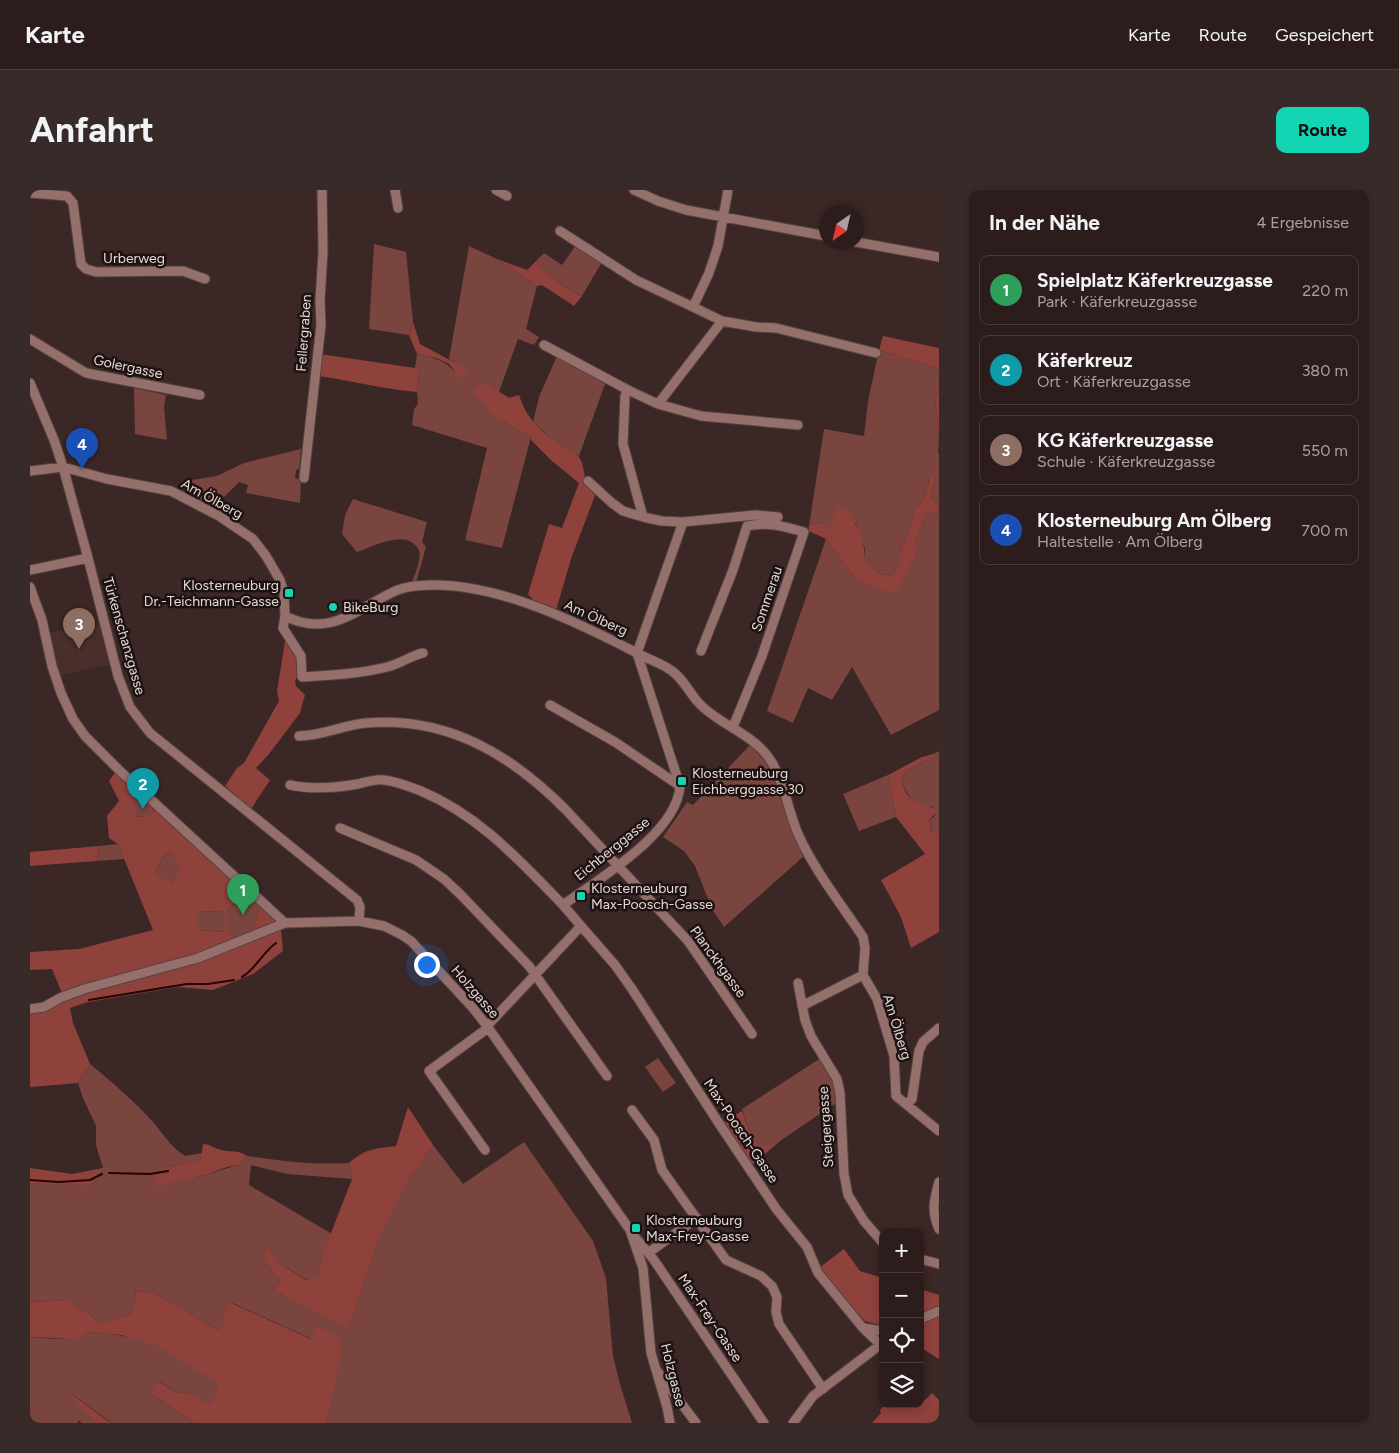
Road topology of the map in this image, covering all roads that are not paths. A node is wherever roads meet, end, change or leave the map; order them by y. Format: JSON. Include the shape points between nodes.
{"nodes":[{"id":1,"x":322,"y":190,"type":"edge"},
{"id":2,"x":395,"y":190,"type":"edge"},
{"id":3,"x":496,"y":190,"type":"edge"},
{"id":4,"x":634,"y":190,"type":"edge"},
{"id":5,"x":728,"y":190,"type":"edge"},
{"id":6,"x":30,"y":193,"type":"edge"},
{"id":7,"x":506,"y":196,"type":"dead end"},
{"id":8,"x":398,"y":208,"type":"dead end"},
{"id":9,"x":722,"y":216,"type":"junction"},
{"id":10,"x":560,"y":231,"type":"dead end"},
{"id":11,"x":819,"y":235,"type":"edge"},
{"id":12,"x":864,"y":243,"type":"edge"},
{"id":13,"x":939,"y":257,"type":"edge"},
{"id":14,"x":206,"y":279,"type":"dead end"},
{"id":15,"x":693,"y":307,"type":"junction"},
{"id":16,"x":722,"y":321,"type":"junction"},
{"id":17,"x":30,"y":339,"type":"edge"},
{"id":18,"x":544,"y":345,"type":"dead end"},
{"id":19,"x":876,"y":353,"type":"dead end"},
{"id":20,"x":30,"y":383,"type":"edge"},
{"id":21,"x":630,"y":391,"type":"junction"},
{"id":22,"x":200,"y":395,"type":"dead end"},
{"id":23,"x":658,"y":404,"type":"junction"},
{"id":24,"x":798,"y":424,"type":"dead end"},
{"id":25,"x":63,"y":467,"type":"junction"},
{"id":26,"x":30,"y":471,"type":"edge"},
{"id":27,"x":304,"y":478,"type":"dead end"},
{"id":28,"x":588,"y":481,"type":"dead end"},
{"id":29,"x":643,"y":517,"type":"junction"},
{"id":30,"x":778,"y":517,"type":"dead end"},
{"id":31,"x":683,"y":522,"type":"junction"},
{"id":32,"x":88,"y":558,"type":"junction"},
{"id":33,"x":30,"y":570,"type":"edge"},
{"id":34,"x":30,"y":587,"type":"edge"},
{"id":35,"x":285,"y":616,"type":"junction"},
{"id":36,"x":701,"y":651,"type":"dead end"},
{"id":37,"x":424,"y":653,"type":"dead end"},
{"id":38,"x":637,"y":653,"type":"junction"},
{"id":39,"x":550,"y":704,"type":"dead end"},
{"id":40,"x":733,"y":727,"type":"junction"},
{"id":41,"x":299,"y":736,"type":"dead end"},
{"id":42,"x":290,"y":785,"type":"dead end"},
{"id":43,"x":680,"y":786,"type":"junction"},
{"id":44,"x":340,"y":828,"type":"dead end"},
{"id":45,"x":618,"y":865,"type":"junction"},
{"id":46,"x":563,"y":905,"type":"junction"},
{"id":47,"x":359,"y":920,"type":"junction"},
{"id":48,"x":285,"y":923,"type":"junction"},
{"id":49,"x":581,"y":926,"type":"junction"},
{"id":50,"x":535,"y":974,"type":"junction"},
{"id":51,"x":863,"y":976,"type":"junction"},
{"id":52,"x":798,"y":983,"type":"dead end"},
{"id":53,"x":802,"y":1006,"type":"junction"},
{"id":54,"x":30,"y":1009,"type":"edge"},
{"id":55,"x":488,"y":1027,"type":"junction"},
{"id":56,"x":939,"y":1028,"type":"edge"},
{"id":57,"x":752,"y":1034,"type":"dead end"},
{"id":58,"x":607,"y":1076,"type":"dead end"},
{"id":59,"x":907,"y":1104,"type":"junction"},
{"id":60,"x":632,"y":1110,"type":"dead end"},
{"id":61,"x":939,"y":1131,"type":"edge"},
{"id":62,"x":485,"y":1150,"type":"dead end"},
{"id":63,"x":939,"y":1182,"type":"edge"},
{"id":64,"x":697,"y":1218,"type":"junction"},
{"id":65,"x":939,"y":1229,"type":"edge"},
{"id":66,"x":630,"y":1232,"type":"junction"},
{"id":67,"x":879,"y":1238,"type":"edge"},
{"id":68,"x":651,"y":1257,"type":"junction"},
{"id":69,"x":924,"y":1260,"type":"edge"},
{"id":70,"x":939,"y":1264,"type":"edge"},
{"id":71,"x":643,"y":1268,"type":"junction"},
{"id":72,"x":939,"y":1311,"type":"edge"},
{"id":73,"x":922,"y":1318,"type":"edge"},
{"id":74,"x":863,"y":1328,"type":"junction"},
{"id":75,"x":879,"y":1330,"type":"edge"},
{"id":76,"x":879,"y":1343,"type":"edge"},
{"id":77,"x":879,"y":1348,"type":"edge"},
{"id":78,"x":655,"y":1369,"type":"junction"},
{"id":79,"x":823,"y":1389,"type":"junction"},
{"id":80,"x":679,"y":1400,"type":"junction"},
{"id":81,"x":667,"y":1407,"type":"junction"},
{"id":82,"x":670,"y":1423,"type":"edge"},
{"id":83,"x":696,"y":1423,"type":"edge"},
{"id":84,"x":764,"y":1423,"type":"edge"},
{"id":85,"x":793,"y":1423,"type":"edge"}],
"edges":[{"from":1,"to":27,"type":"street","name":"Fellergraben","via":[[321,325]]},
{"from":2,"to":8,"type":"street"},
{"from":3,"to":7,"type":"street"},
{"from":4,"to":9,"type":"street","via":[[686,210]]},
{"from":5,"to":9,"type":"street"},
{"from":6,"to":14,"type":"street","name":"Urberweg","via":[[67,196],[73,203],[81,264],[86,269],[107,273],[183,271]]},
{"from":9,"to":11,"type":"street"},
{"from":9,"to":15,"type":"street","via":[[718,246]]},
{"from":10,"to":15,"type":"street","via":[[636,280]]},
{"from":12,"to":13,"type":"street"},
{"from":15,"to":16,"type":"street"},
{"from":16,"to":19,"type":"street","via":[[776,328]]},
{"from":16,"to":23,"type":"street"},
{"from":17,"to":22,"type":"street","name":"Golergasse","via":[[86,373]]},
{"from":18,"to":21,"type":"street"},
{"from":20,"to":25,"type":"street","name":"Türkenschanzgasse"},
{"from":21,"to":23,"type":"street"},
{"from":21,"to":29,"type":"street","via":[[625,396],[623,444]]},
{"from":23,"to":24,"type":"street","via":[[701,416]]},
{"from":25,"to":26,"type":"street","name":"Am Ölberg"},
{"from":25,"to":32,"type":"street","name":"Türkenschanzgasse"},
{"from":25,"to":35,"type":"street","name":"Am Ölberg","via":[[171,492],[219,516],[254,540],[266,556],[284,592]]},
{"from":28,"to":29,"type":"street","via":[[623,511]]},
{"from":29,"to":31,"type":"street"},
{"from":30,"to":31,"type":"street","via":[[756,515]]},
{"from":31,"to":38,"type":"street"},
{"from":32,"to":33,"type":"street"},
{"from":32,"to":47,"type":"street","name":"Türkenschanzgasse","via":[[118,676],[130,707],[150,733],[356,900],[360,907]]},
{"from":34,"to":48,"type":"street","via":[[61,694],[85,736]]},
{"from":35,"to":37,"type":"street","via":[[283,628],[301,656],[302,677],[364,672]]},
{"from":35,"to":38,"type":"street","name":"Am Ölberg","via":[[306,624],[326,624],[345,619],[406,587],[458,586],[526,602]]},
{"from":36,"to":40,"type":"street","name":"Sommerau","via":[[748,526],[769,523],[804,532],[762,656]]},
{"from":38,"to":40,"type":"street","name":"Am Ölberg","via":[[672,671],[703,708]]},
{"from":38,"to":43,"type":"street"},
{"from":39,"to":43,"type":"street","via":[[615,742]]},
{"from":40,"to":51,"type":"street","name":"Am Ölberg","via":[[762,749],[772,762],[811,860],[863,938]]},
{"from":41,"to":45,"type":"street","name":"Planckhgasse","via":[[384,722],[424,724],[470,740],[518,767],[549,793]]},
{"from":42,"to":46,"type":"street","via":[[307,789],[384,780],[409,786],[444,801],[503,843]]},
{"from":43,"to":45,"type":"street","name":"Eichberggasse","via":[[670,816],[657,832]]},
{"from":44,"to":50,"type":"street","via":[[402,853],[444,879]]},
{"from":45,"to":46,"type":"street","name":"Eichberggasse"},
{"from":45,"to":57,"type":"street","name":"Planckhgasse","via":[[688,941]]},
{"from":46,"to":49,"type":"street"},
{"from":47,"to":48,"type":"street","name":"Holzgasse"},
{"from":47,"to":55,"type":"street","name":"Holzgasse","via":[[384,926],[410,941]]},
{"from":48,"to":54,"type":"street","name":"Holzgasse","via":[[198,958],[84,989],[44,1007]]},
{"from":49,"to":50,"type":"street"},
{"from":49,"to":74,"type":"street","name":"Max-Poosch-Gasse","via":[[632,989],[766,1194],[807,1246],[818,1273]]},
{"from":50,"to":55,"type":"street"},
{"from":50,"to":58,"type":"street"},
{"from":51,"to":53,"type":"street"},
{"from":51,"to":59,"type":"street","name":"Am Ölberg","via":[[877,999],[894,1056],[896,1096]]},
{"from":52,"to":53,"type":"street","name":"Steigergasse"},
{"from":53,"to":67,"type":"street","name":"Steigergasse","via":[[810,1036],[837,1079],[848,1195]]},
{"from":55,"to":62,"type":"street","via":[[429,1071]]},
{"from":55,"to":66,"type":"street","name":"Holzgasse"},
{"from":56,"to":59,"type":"street","via":[[923,1042],[919,1051],[912,1099]]},
{"from":59,"to":61,"type":"street","name":"Am Ölberg"},
{"from":60,"to":64,"type":"street","via":[[654,1140],[662,1170]]},
{"from":63,"to":65,"type":"street","via":[[933,1218]]},
{"from":64,"to":68,"type":"street"},
{"from":64,"to":79,"type":"street","via":[[726,1260],[761,1276],[772,1286],[777,1297],[778,1324]]},
{"from":66,"to":68,"type":"street","name":"Max-Frey-Gasse"},
{"from":66,"to":71,"type":"street","name":"Holzgasse"},
{"from":68,"to":71,"type":"street"},
{"from":68,"to":84,"type":"street","name":"Max-Frey-Gasse"},
{"from":69,"to":70,"type":"street"},
{"from":71,"to":78,"type":"street","name":"Holzgasse"},
{"from":72,"to":73,"type":"street"},
{"from":74,"to":75,"type":"street"},
{"from":74,"to":76,"type":"street","name":"Max-Poosch-Gasse"},
{"from":77,"to":79,"type":"street"},
{"from":78,"to":80,"type":"street"},
{"from":78,"to":81,"type":"street","name":"Holzgasse"},
{"from":79,"to":85,"type":"street","via":[[807,1403]]},
{"from":80,"to":81,"type":"street"},
{"from":80,"to":83,"type":"street"},
{"from":81,"to":82,"type":"street","name":"Holzgasse"}]}
